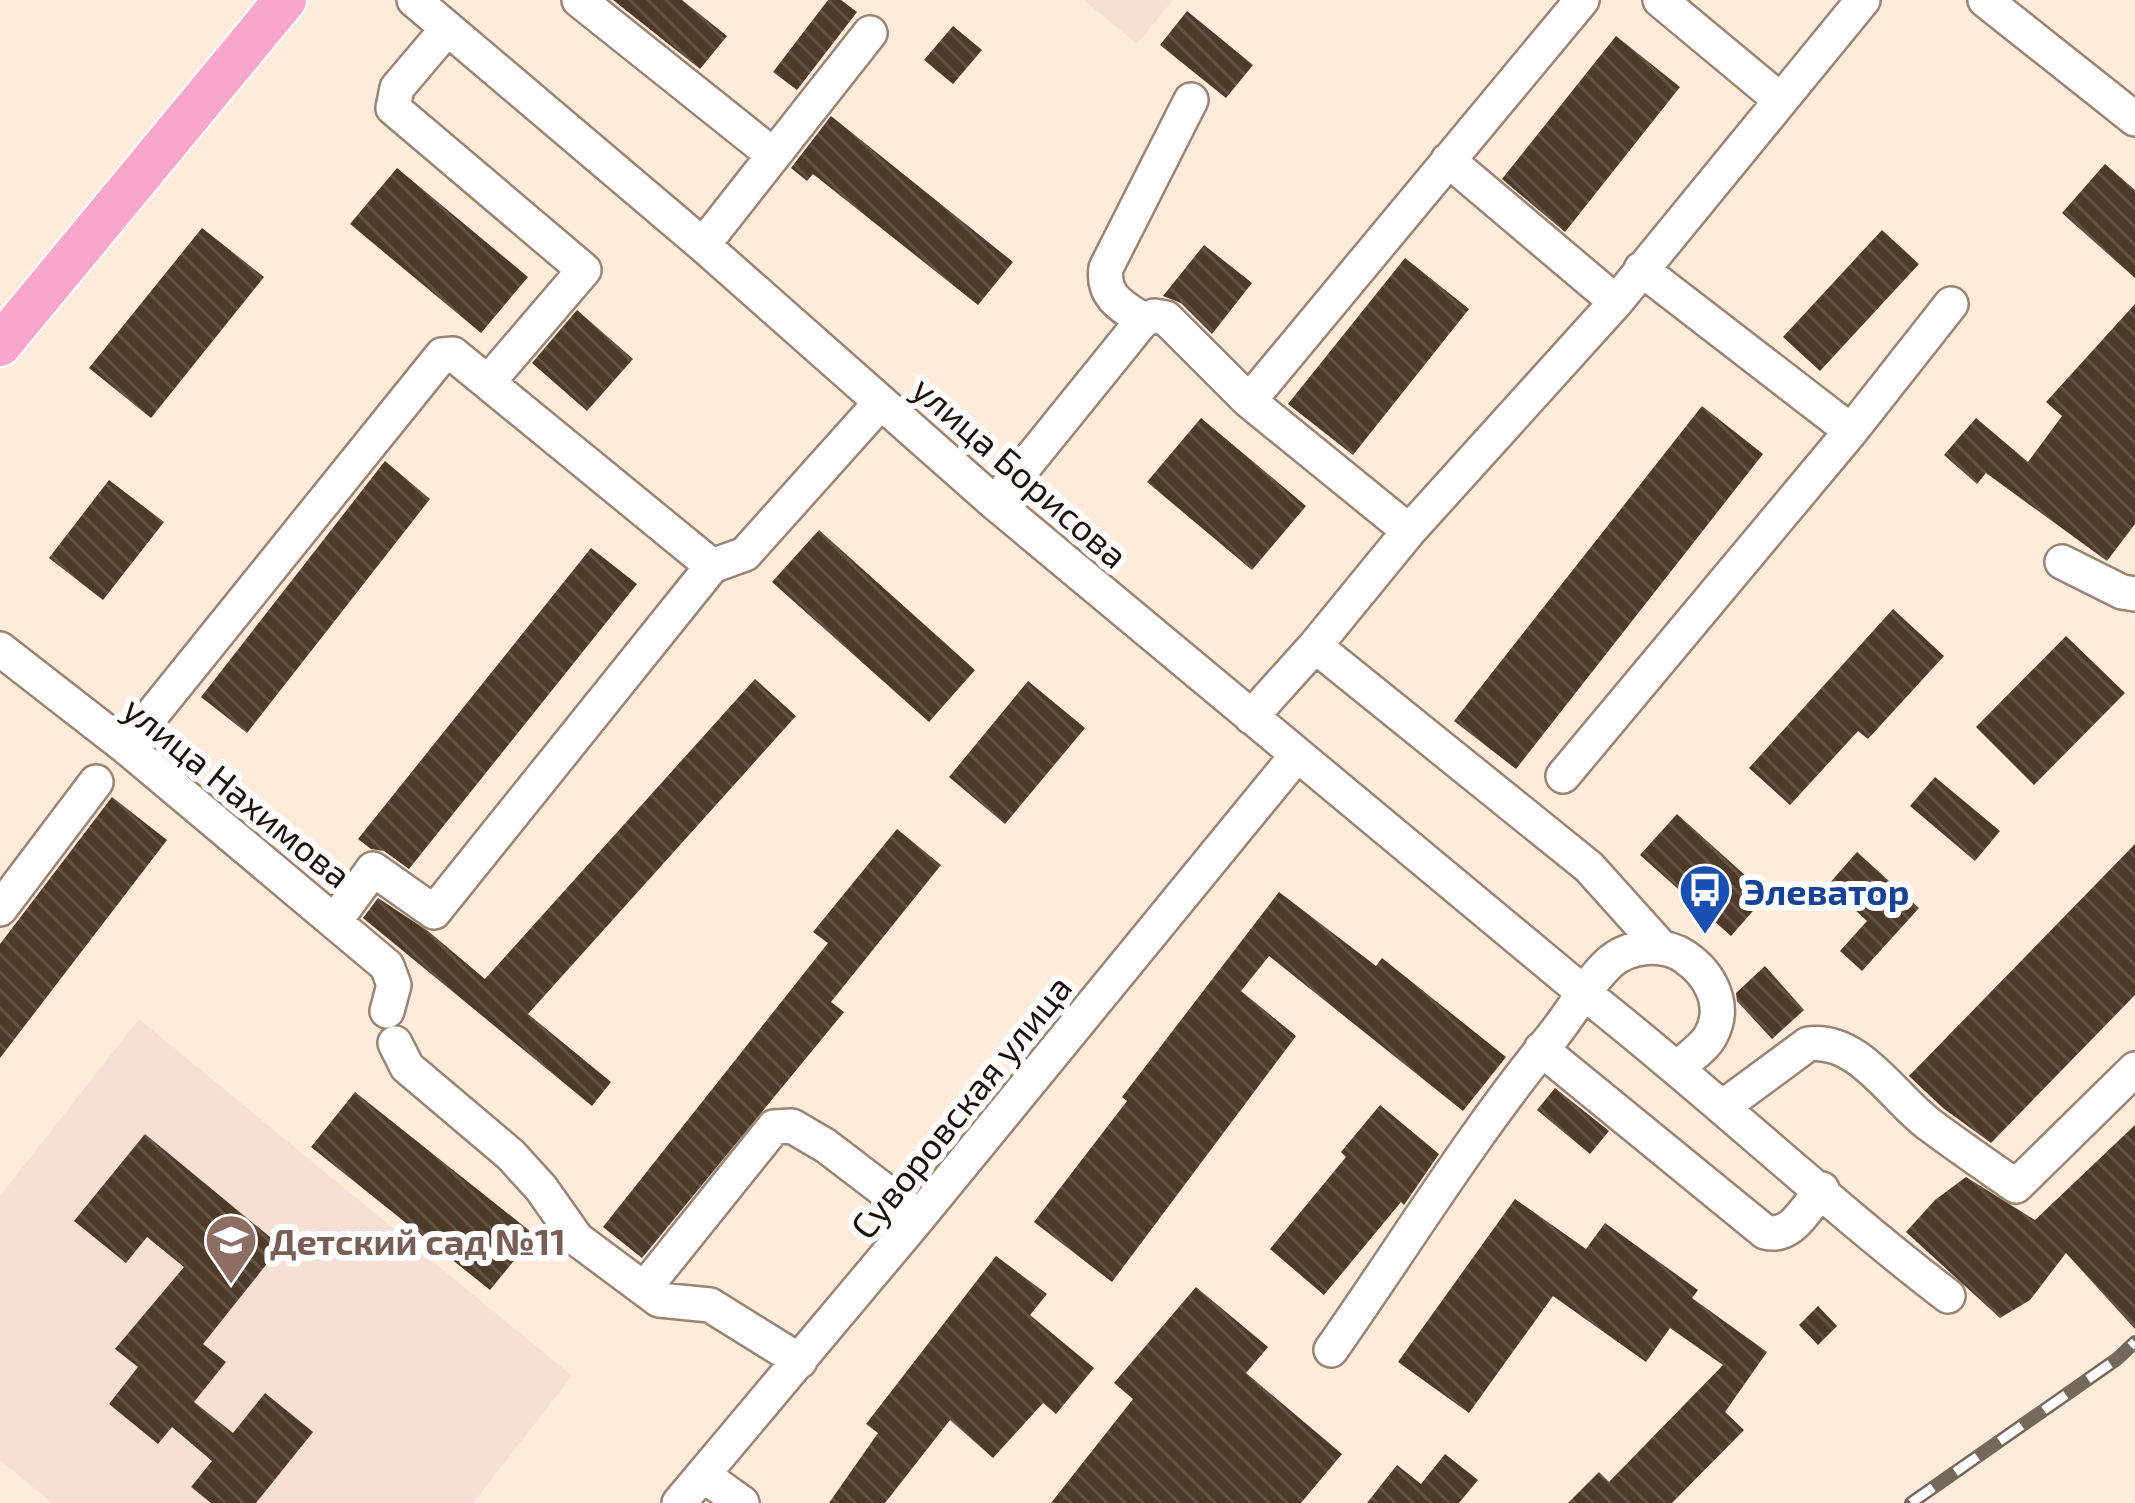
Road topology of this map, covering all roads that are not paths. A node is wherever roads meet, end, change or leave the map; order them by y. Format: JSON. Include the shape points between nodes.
{"nodes":[{"id":1,"x":285,"y":0,"type":"edge"},
{"id":2,"x":414,"y":0,"type":"edge"},
{"id":3,"x":579,"y":0,"type":"edge"},
{"id":4,"x":1582,"y":0,"type":"edge"},
{"id":5,"x":1863,"y":0,"type":"edge"},
{"id":6,"x":1984,"y":0,"type":"edge"},
{"id":7,"x":1672,"y":5,"type":"edge"},
{"id":8,"x":447,"y":29,"type":"junction"},
{"id":9,"x":870,"y":33,"type":"dead end"},
{"id":10,"x":1191,"y":100,"type":"dead end"},
{"id":11,"x":1779,"y":100,"type":"junction"},
{"id":12,"x":2135,"y":119,"type":"edge"},
{"id":13,"x":772,"y":154,"type":"junction"},
{"id":14,"x":1448,"y":160,"type":"junction"},
{"id":15,"x":703,"y":245,"type":"junction"},
{"id":16,"x":1640,"y":269,"type":"junction"},
{"id":17,"x":1616,"y":302,"type":"junction"},
{"id":18,"x":1951,"y":304,"type":"dead end"},
{"id":19,"x":1143,"y":320,"type":"junction"},
{"id":20,"x":0,"y":345,"type":"edge"},
{"id":21,"x":489,"y":381,"type":"junction"},
{"id":22,"x":1249,"y":401,"type":"junction"},
{"id":23,"x":880,"y":402,"type":"junction"},
{"id":24,"x":1850,"y":431,"type":"junction"},
{"id":25,"x":995,"y":502,"type":"junction"},
{"id":26,"x":1408,"y":531,"type":"junction"},
{"id":27,"x":2062,"y":562,"type":"dead end"},
{"id":28,"x":712,"y":566,"type":"junction"},
{"id":29,"x":2135,"y":594,"type":"edge"},
{"id":30,"x":1315,"y":646,"type":"junction"},
{"id":31,"x":0,"y":650,"type":"edge"},
{"id":32,"x":1252,"y":717,"type":"junction"},
{"id":33,"x":126,"y":747,"type":"junction"},
{"id":34,"x":1297,"y":755,"type":"junction"},
{"id":35,"x":1563,"y":776,"type":"dead end"},
{"id":36,"x":96,"y":782,"type":"dead end"},
{"id":37,"x":0,"y":909,"type":"edge"},
{"id":38,"x":334,"y":921,"type":"junction"},
{"id":39,"x":1660,"y":946,"type":"junction"},
{"id":40,"x":1584,"y":994,"type":"junction"},
{"id":41,"x":1541,"y":1049,"type":"junction"},
{"id":42,"x":1679,"y":1067,"type":"junction"},
{"id":43,"x":2135,"y":1069,"type":"edge"},
{"id":44,"x":1724,"y":1106,"type":"junction"},
{"id":45,"x":1822,"y":1190,"type":"junction"},
{"id":46,"x":919,"y":1217,"type":"junction"},
{"id":47,"x":644,"y":1288,"type":"junction"},
{"id":48,"x":1948,"y":1296,"type":"dead end"},
{"id":49,"x":1331,"y":1349,"type":"dead end"},
{"id":50,"x":800,"y":1361,"type":"junction"},
{"id":51,"x":703,"y":1475,"type":"junction"},
{"id":52,"x":679,"y":1503,"type":"edge"},
{"id":53,"x":742,"y":1503,"type":"edge"}],
"edges":[{"from":1,"to":20,"type":"main road"},
{"from":2,"to":8,"type":"street","name":"улица Борисова"},
{"from":3,"to":13,"type":"street"},
{"from":4,"to":14,"type":"street"},
{"from":5,"to":11,"type":"street"},
{"from":6,"to":12,"type":"street"},
{"from":7,"to":11,"type":"street"},
{"from":8,"to":15,"type":"street","name":"улица Борисова"},
{"from":8,"to":21,"type":"street","via":[[397,88],[393,107],[584,270]]},
{"from":9,"to":13,"type":"street"},
{"from":10,"to":19,"type":"street","via":[[1106,268],[1110,296]]},
{"from":11,"to":16,"type":"street"},
{"from":13,"to":15,"type":"street"},
{"from":14,"to":17,"type":"street"},
{"from":14,"to":22,"type":"street"},
{"from":15,"to":23,"type":"street","name":"улица Борисова"},
{"from":16,"to":17,"type":"street"},
{"from":16,"to":24,"type":"street"},
{"from":17,"to":26,"type":"street"},
{"from":18,"to":24,"type":"street"},
{"from":19,"to":22,"type":"street","via":[[1166,318]]},
{"from":19,"to":25,"type":"street"},
{"from":21,"to":28,"type":"street"},
{"from":21,"to":33,"type":"street","via":[[453,354],[442,355]]},
{"from":22,"to":26,"type":"street"},
{"from":23,"to":25,"type":"street","name":"улица Борисова"},
{"from":23,"to":28,"type":"street","via":[[745,554]]},
{"from":24,"to":35,"type":"street"},
{"from":25,"to":32,"type":"street","name":"улица Борисова"},
{"from":26,"to":30,"type":"street"},
{"from":27,"to":29,"type":"street"},
{"from":28,"to":38,"type":"street","via":[[434,912],[373,869]]},
{"from":30,"to":32,"type":"street"},
{"from":30,"to":39,"type":"street","via":[[1589,867]]},
{"from":31,"to":33,"type":"street","name":"улица Нахимова"},
{"from":32,"to":34,"type":"street","name":"улица Борисова"},
{"from":33,"to":38,"type":"street","name":"улица Нахимова"},
{"from":34,"to":40,"type":"street","name":"улица Борисова"},
{"from":34,"to":46,"type":"street","name":"Суворовская улица"},
{"from":36,"to":37,"type":"street"},
{"from":38,"to":47,"type":"street","name":"улица Нахимова","via":[[387,966],[391,1027],[407,1067],[511,1155],[577,1239]]},
{"from":39,"to":40,"type":"street","via":[[1611,960]]},
{"from":39,"to":42,"type":"street","via":[[1700,967],[1718,1007],[1711,1036]]},
{"from":40,"to":41,"type":"street"},
{"from":40,"to":42,"type":"street","name":"улица Борисова"},
{"from":41,"to":45,"type":"street","via":[[1766,1232],[1787,1232]]},
{"from":41,"to":49,"type":"street"},
{"from":42,"to":44,"type":"street","name":"улица Борисова"},
{"from":43,"to":44,"type":"street","via":[[2016,1186],[1925,1122],[1858,1058],[1823,1041],[1808,1043]]},
{"from":44,"to":45,"type":"street","name":"улица Борисова"},
{"from":45,"to":48,"type":"street","name":"улица Борисова"},
{"from":46,"to":47,"type":"street","via":[[826,1146],[792,1126],[774,1127]]},
{"from":46,"to":50,"type":"street","name":"Суворовская улица"},
{"from":47,"to":50,"type":"street","name":"улица Нахимова","via":[[658,1300],[710,1305]]},
{"from":50,"to":51,"type":"street","name":"Суворовская улица"},
{"from":51,"to":52,"type":"street","name":"Суворовская улица"},
{"from":51,"to":53,"type":"street"}]}
